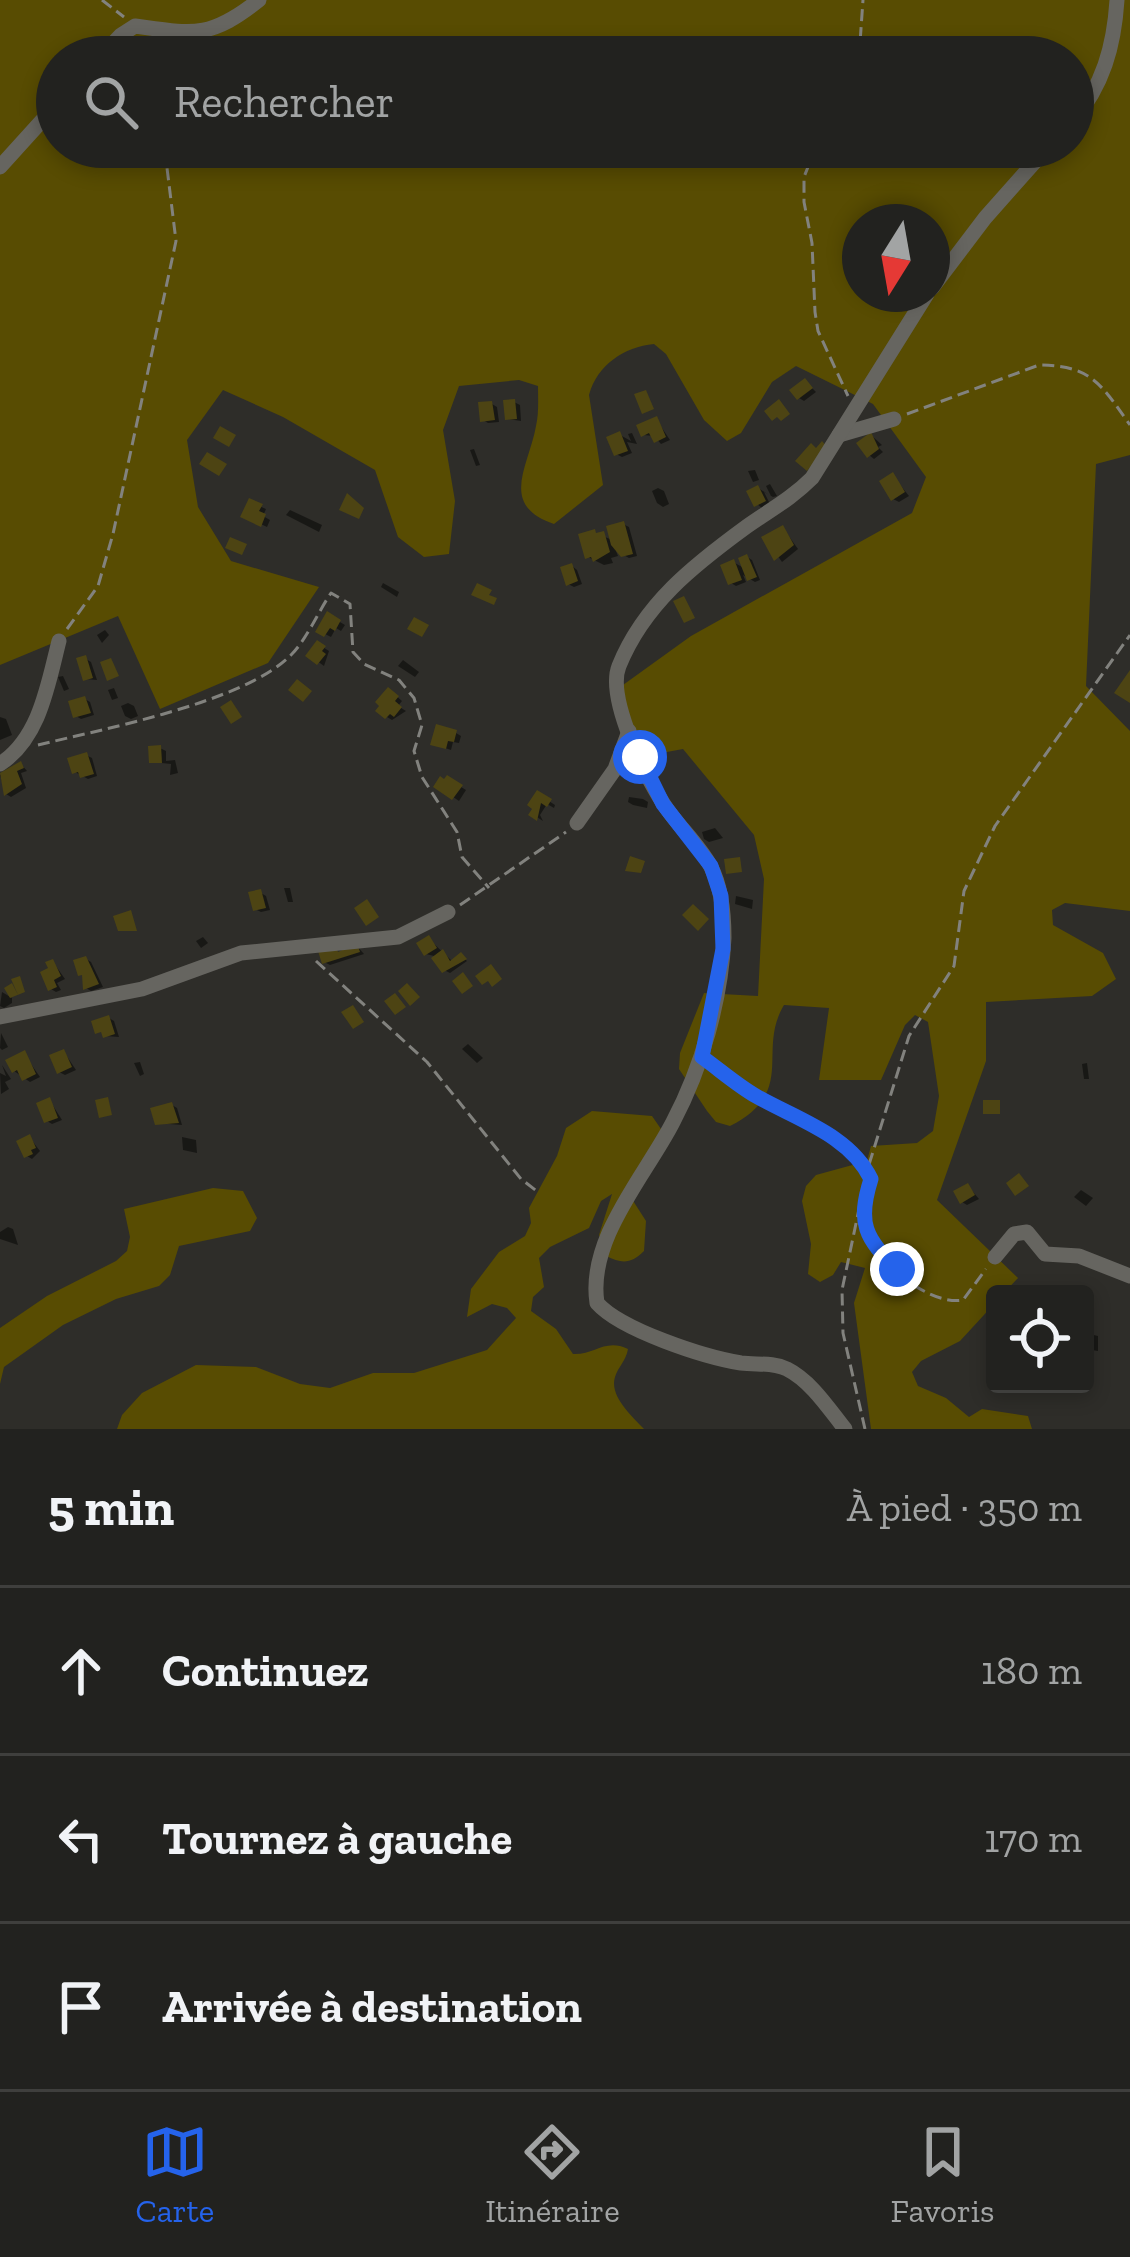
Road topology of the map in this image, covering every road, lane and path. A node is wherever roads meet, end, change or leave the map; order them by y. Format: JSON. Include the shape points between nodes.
{"nodes":[{"id":1,"x":102,"y":0,"type":"edge"},
{"id":2,"x":259,"y":0,"type":"edge"},
{"id":3,"x":863,"y":0,"type":"edge"},
{"id":4,"x":1117,"y":0,"type":"edge"},
{"id":5,"x":135,"y":26,"type":"junction"},
{"id":6,"x":119,"y":36,"type":"edge"},
{"id":7,"x":861,"y":36,"type":"edge"},
{"id":8,"x":1094,"y":96,"type":"edge"},
{"id":9,"x":36,"y":127,"type":"edge"},
{"id":10,"x":0,"y":167,"type":"edge"},
{"id":11,"x":167,"y":168,"type":"edge"},
{"id":12,"x":808,"y":168,"type":"edge"},
{"id":13,"x":1029,"y":168,"type":"edge"},
{"id":14,"x":950,"y":264,"type":"edge"},
{"id":15,"x":916,"y":312,"type":"edge"},
{"id":16,"x":853,"y":409,"type":"junction"},
{"id":17,"x":894,"y":418,"type":"joint"},
{"id":18,"x":1130,"y":425,"type":"edge"},
{"id":19,"x":839,"y":435,"type":"junction"},
{"id":20,"x":1130,"y":635,"type":"edge"},
{"id":21,"x":59,"y":641,"type":"joint"},
{"id":22,"x":629,"y":731,"type":"junction"},
{"id":23,"x":7,"y":759,"type":"edge"},
{"id":24,"x":577,"y":824,"type":"joint"},
{"id":25,"x":488,"y":888,"type":"junction"},
{"id":26,"x":448,"y":912,"type":"joint"},
{"id":27,"x":306,"y":944,"type":"junction"},
{"id":28,"x":0,"y":1017,"type":"edge"},
{"id":29,"x":702,"y":1057,"type":"junction"},
{"id":30,"x":867,"y":1171,"type":"junction"},
{"id":31,"x":538,"y":1192,"type":"dead end"},
{"id":32,"x":995,"y":1257,"type":"joint"},
{"id":33,"x":1130,"y":1276,"type":"edge"},
{"id":34,"x":845,"y":1429,"type":"edge"},
{"id":35,"x":865,"y":1429,"type":"edge"}],
"edges":[{"from":1,"to":5,"type":"path"},
{"from":2,"to":5,"type":"street","via":[[195,33]]},
{"from":3,"to":7,"type":"path"},
{"from":4,"to":8,"type":"street"},
{"from":5,"to":6,"type":"street"},
{"from":9,"to":10,"type":"street"},
{"from":11,"to":21,"type":"path","via":[[176,242],[113,534],[98,586]]},
{"from":12,"to":16,"type":"path","via":[[818,331]]},
{"from":13,"to":14,"type":"street"},
{"from":15,"to":16,"type":"street"},
{"from":16,"to":19,"type":"street"},
{"from":17,"to":18,"type":"path","via":[[1039,364],[1062,364],[1087,372]]},
{"from":17,"to":19,"type":"street"},
{"from":19,"to":22,"type":"street","via":[[790,501],[657,602],[617,670]]},
{"from":20,"to":30,"type":"path","via":[[995,826],[964,891],[953,966],[909,1036]]},
{"from":21,"to":23,"type":"street","via":[[32,727]]},
{"from":22,"to":24,"type":"street","via":[[615,769]]},
{"from":22,"to":29,"type":"street","via":[[663,804],[718,882],[723,949]]},
{"from":23,"to":25,"type":"path","via":[[247,683],[290,656],[331,593],[350,604],[353,652],[414,698],[422,777],[458,832],[462,857]]},
{"from":24,"to":25,"type":"path"},
{"from":25,"to":26,"type":"path"},
{"from":26,"to":27,"type":"street","via":[[398,937]]},
{"from":27,"to":28,"type":"street","via":[[241,953],[142,989]]},
{"from":27,"to":31,"type":"path","via":[[329,975],[427,1062]]},
{"from":29,"to":30,"type":"path","via":[[814,1125]]},
{"from":29,"to":34,"type":"street","via":[[614,1224],[596,1303],[616,1320],[695,1349],[785,1369]]},
{"from":30,"to":32,"type":"path","via":[[864,1224],[874,1246],[920,1292],[963,1300]]},
{"from":30,"to":35,"type":"path","via":[[842,1290],[843,1333]]},
{"from":32,"to":33,"type":"street","via":[[1014,1234],[1027,1232],[1045,1254],[1079,1256]]}]}
